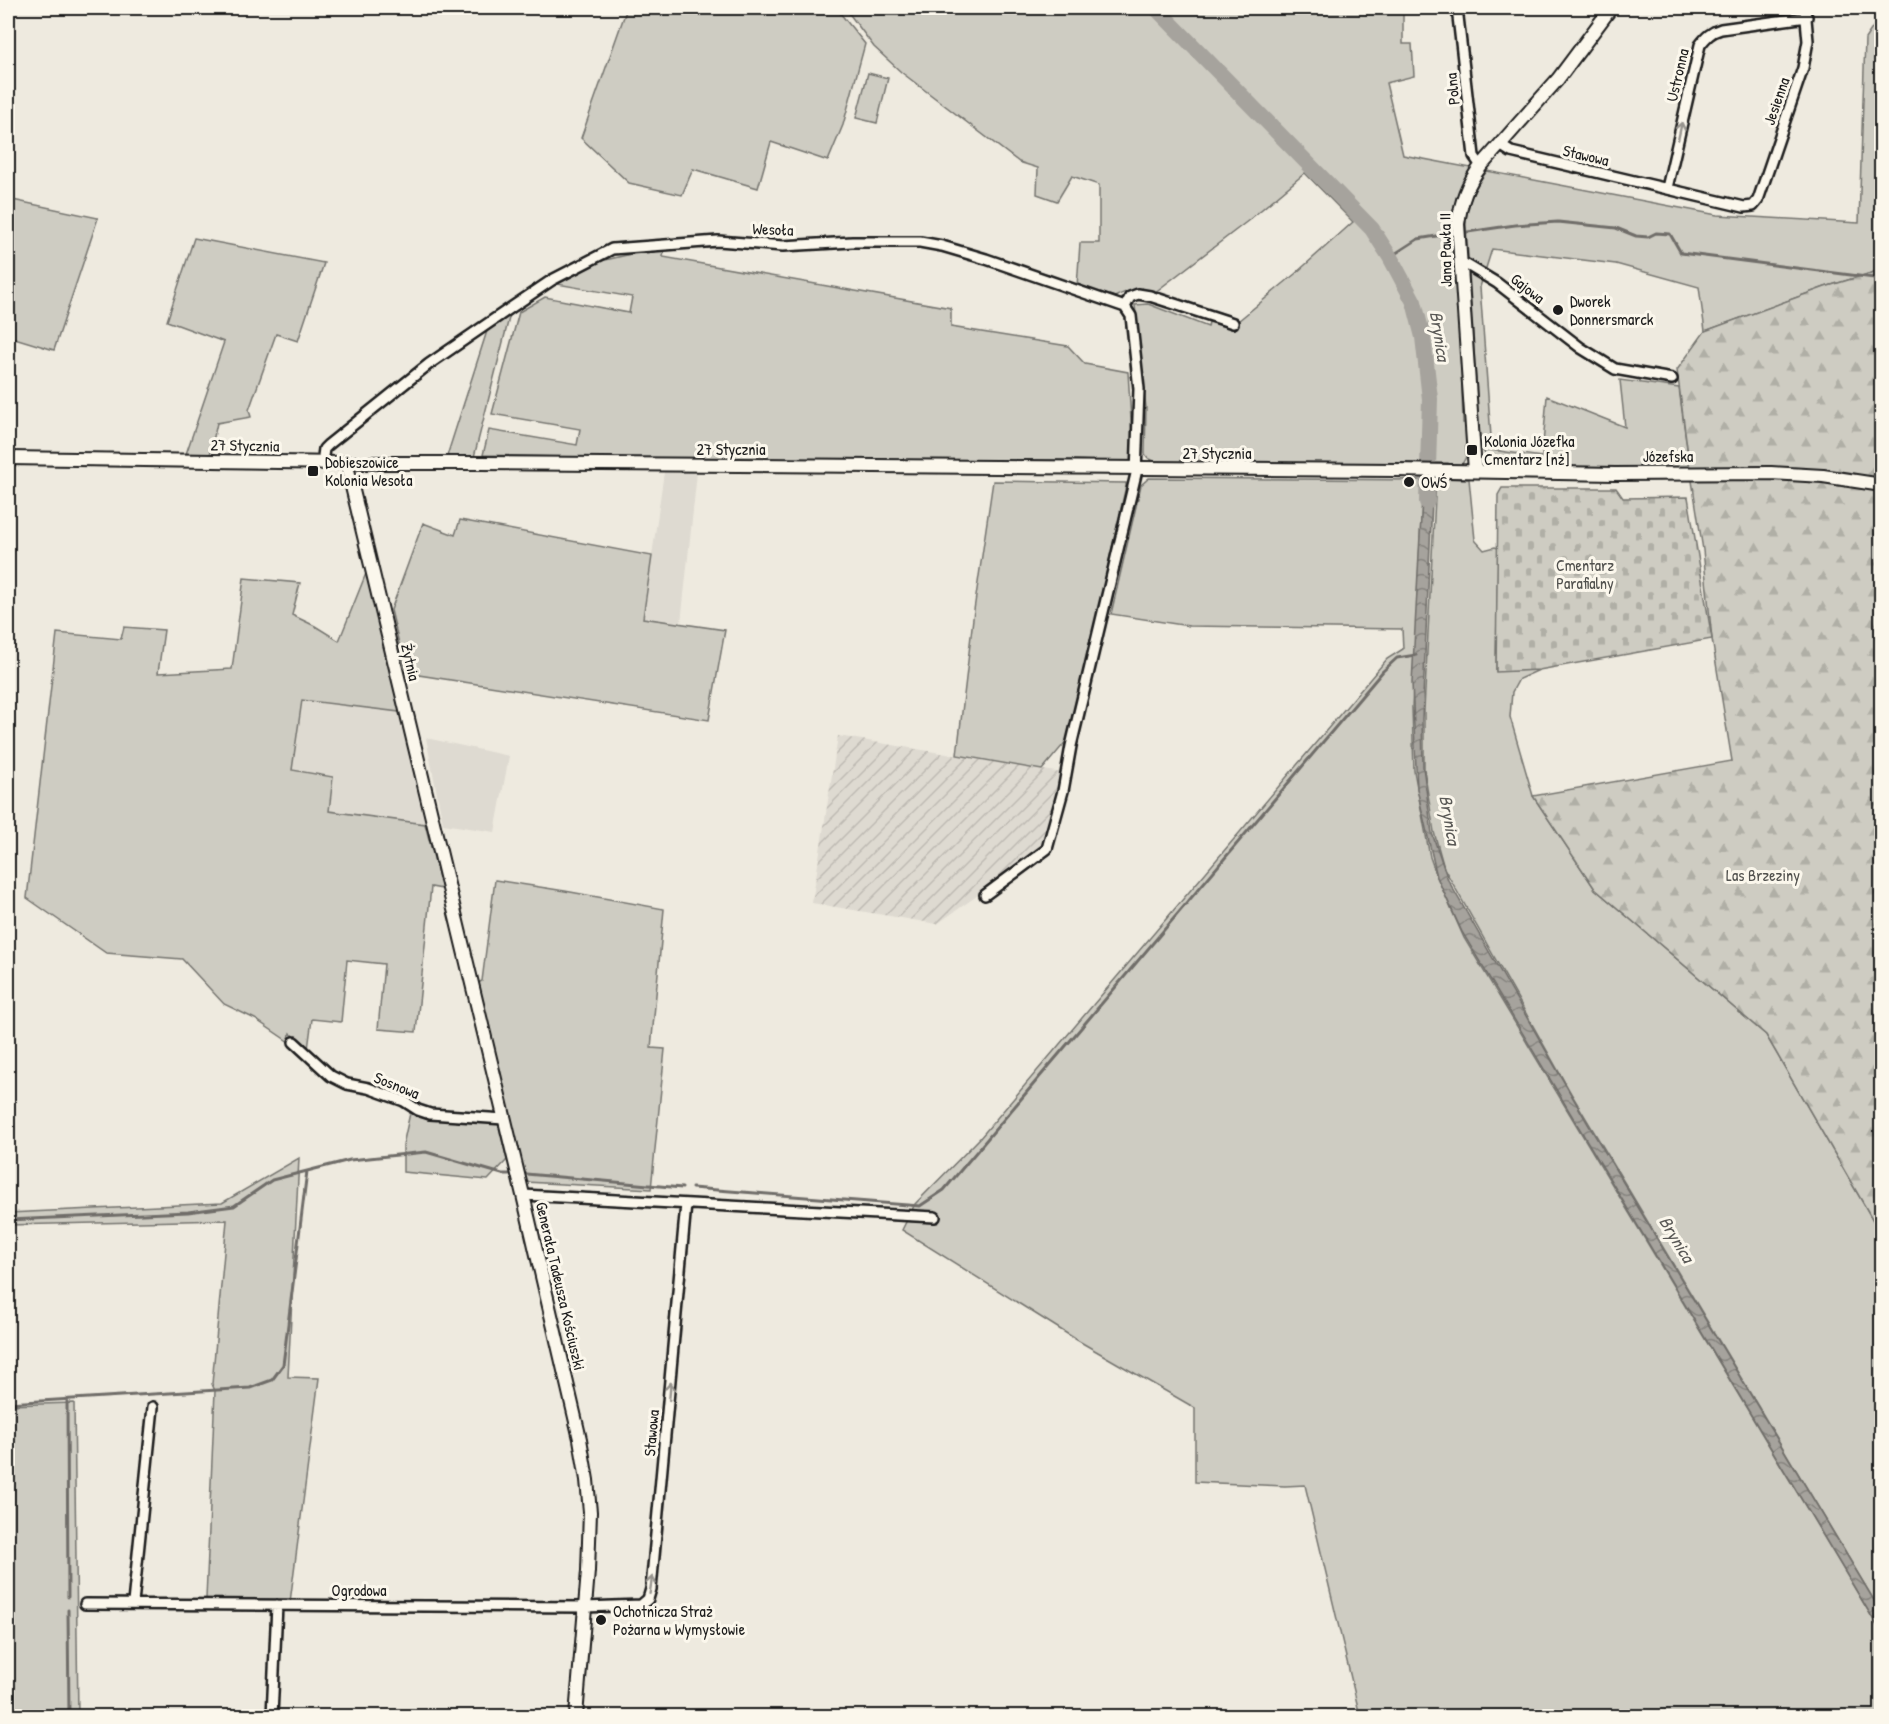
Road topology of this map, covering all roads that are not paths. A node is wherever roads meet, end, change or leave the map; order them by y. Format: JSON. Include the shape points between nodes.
{"nodes":[{"id":1,"x":1457,"y":8,"type":"edge"},
{"id":2,"x":1611,"y":8,"type":"edge"},
{"id":3,"x":1806,"y":12,"type":"edge"},
{"id":4,"x":1500,"y":145,"type":"junction"},
{"id":5,"x":1481,"y":166,"type":"junction"},
{"id":6,"x":1667,"y":188,"type":"junction"},
{"id":7,"x":1758,"y":200,"type":"joint"},
{"id":8,"x":1461,"y":265,"type":"junction"},
{"id":9,"x":1125,"y":307,"type":"junction"},
{"id":10,"x":1233,"y":323,"type":"dead end"},
{"id":11,"x":1672,"y":379,"type":"dead end"},
{"id":12,"x":8,"y":458,"type":"edge"},
{"id":13,"x":322,"y":463,"type":"junction"},
{"id":14,"x":348,"y":463,"type":"junction"},
{"id":15,"x":1136,"y":469,"type":"junction"},
{"id":16,"x":1449,"y":470,"type":"joint"},
{"id":17,"x":1475,"y":471,"type":"junction"},
{"id":18,"x":1881,"y":485,"type":"edge"},
{"id":19,"x":443,"y":869,"type":"joint"},
{"id":20,"x":985,"y":895,"type":"dead end"},
{"id":21,"x":294,"y":1042,"type":"dead end"},
{"id":22,"x":504,"y":1119,"type":"junction"},
{"id":23,"x":522,"y":1195,"type":"junction"},
{"id":24,"x":686,"y":1204,"type":"junction"},
{"id":25,"x":935,"y":1217,"type":"dead end"},
{"id":26,"x":153,"y":1407,"type":"dead end"},
{"id":27,"x":133,"y":1603,"type":"junction"},
{"id":28,"x":85,"y":1604,"type":"dead end"},
{"id":29,"x":277,"y":1605,"type":"junction"},
{"id":30,"x":585,"y":1607,"type":"junction"},
{"id":31,"x":272,"y":1716,"type":"edge"},
{"id":32,"x":576,"y":1716,"type":"edge"}],
"edges":[{"from":1,"to":5,"type":"street","name":"Polna","via":[[1474,156]]},
{"from":2,"to":4,"type":"street","name":"Jana Pawła II","via":[[1558,79]]},
{"from":6,"to":3,"type":"street","name":"Ustronna","one_way":true,"via":[[1700,45],[1705,38],[1721,28]]},
{"from":3,"to":7,"type":"street","name":"Jesienna","via":[[1808,40],[1803,68]]},
{"from":4,"to":5,"type":"street","name":"Jana Pawła II"},
{"from":4,"to":6,"type":"street","name":"Stawowa","via":[[1511,152]]},
{"from":5,"to":8,"type":"street","name":"Jana Pawła II","via":[[1464,195],[1458,224]]},
{"from":6,"to":7,"type":"street","name":"Stawowa","via":[[1744,207],[1753,206]]},
{"from":8,"to":11,"type":"street","name":"Gajowa","via":[[1497,283],[1614,369]]},
{"from":8,"to":17,"type":"street","name":"Jana Pawła II"},
{"from":9,"to":10,"type":"street","via":[[1130,297],[1138,294]]},
{"from":9,"to":13,"type":"street","name":"Wesoła","via":[[986,259],[920,242],[783,246],[718,241],[612,249],[552,280],[429,364],[328,445]]},
{"from":9,"to":15,"type":"street","via":[[1131,316],[1139,389]]},
{"from":12,"to":13,"type":"street","name":"27 Stycznia"},
{"from":13,"to":14,"type":"street","name":"27 Stycznia"},
{"from":14,"to":15,"type":"street","name":"27 Stycznia"},
{"from":14,"to":19,"type":"street","name":"Żytnia"},
{"from":15,"to":16,"type":"street","name":"27 Stycznia"},
{"from":15,"to":20,"type":"street","via":[[1047,849]]},
{"from":16,"to":17,"type":"street","name":"Józefska"},
{"from":17,"to":18,"type":"street","name":"Józefska","via":[[1771,473]]},
{"from":19,"to":22,"type":"street","name":"Generała Tadeusza Kościuszki"},
{"from":21,"to":22,"type":"street","name":"Sosnowa","via":[[331,1076],[347,1084],[404,1101],[430,1114]]},
{"from":22,"to":23,"type":"street","name":"Generała Tadeusza Kościuszki"},
{"from":23,"to":24,"type":"street"},
{"from":23,"to":30,"type":"street","name":"Generała Tadeusza Kościuszki","via":[[587,1480],[590,1512]]},
{"from":24,"to":25,"type":"street"},
{"from":30,"to":24,"type":"street","name":"Stawowa","one_way":true,"via":[[641,1605],[651,1589]]},
{"from":26,"to":27,"type":"street"},
{"from":27,"to":28,"type":"street","name":"Ogrodowa"},
{"from":27,"to":29,"type":"street","name":"Ogrodowa"},
{"from":29,"to":30,"type":"street","name":"Ogrodowa"},
{"from":29,"to":31,"type":"street"},
{"from":30,"to":32,"type":"street","name":"Generała Tadeusza Kościuszki"}]}
